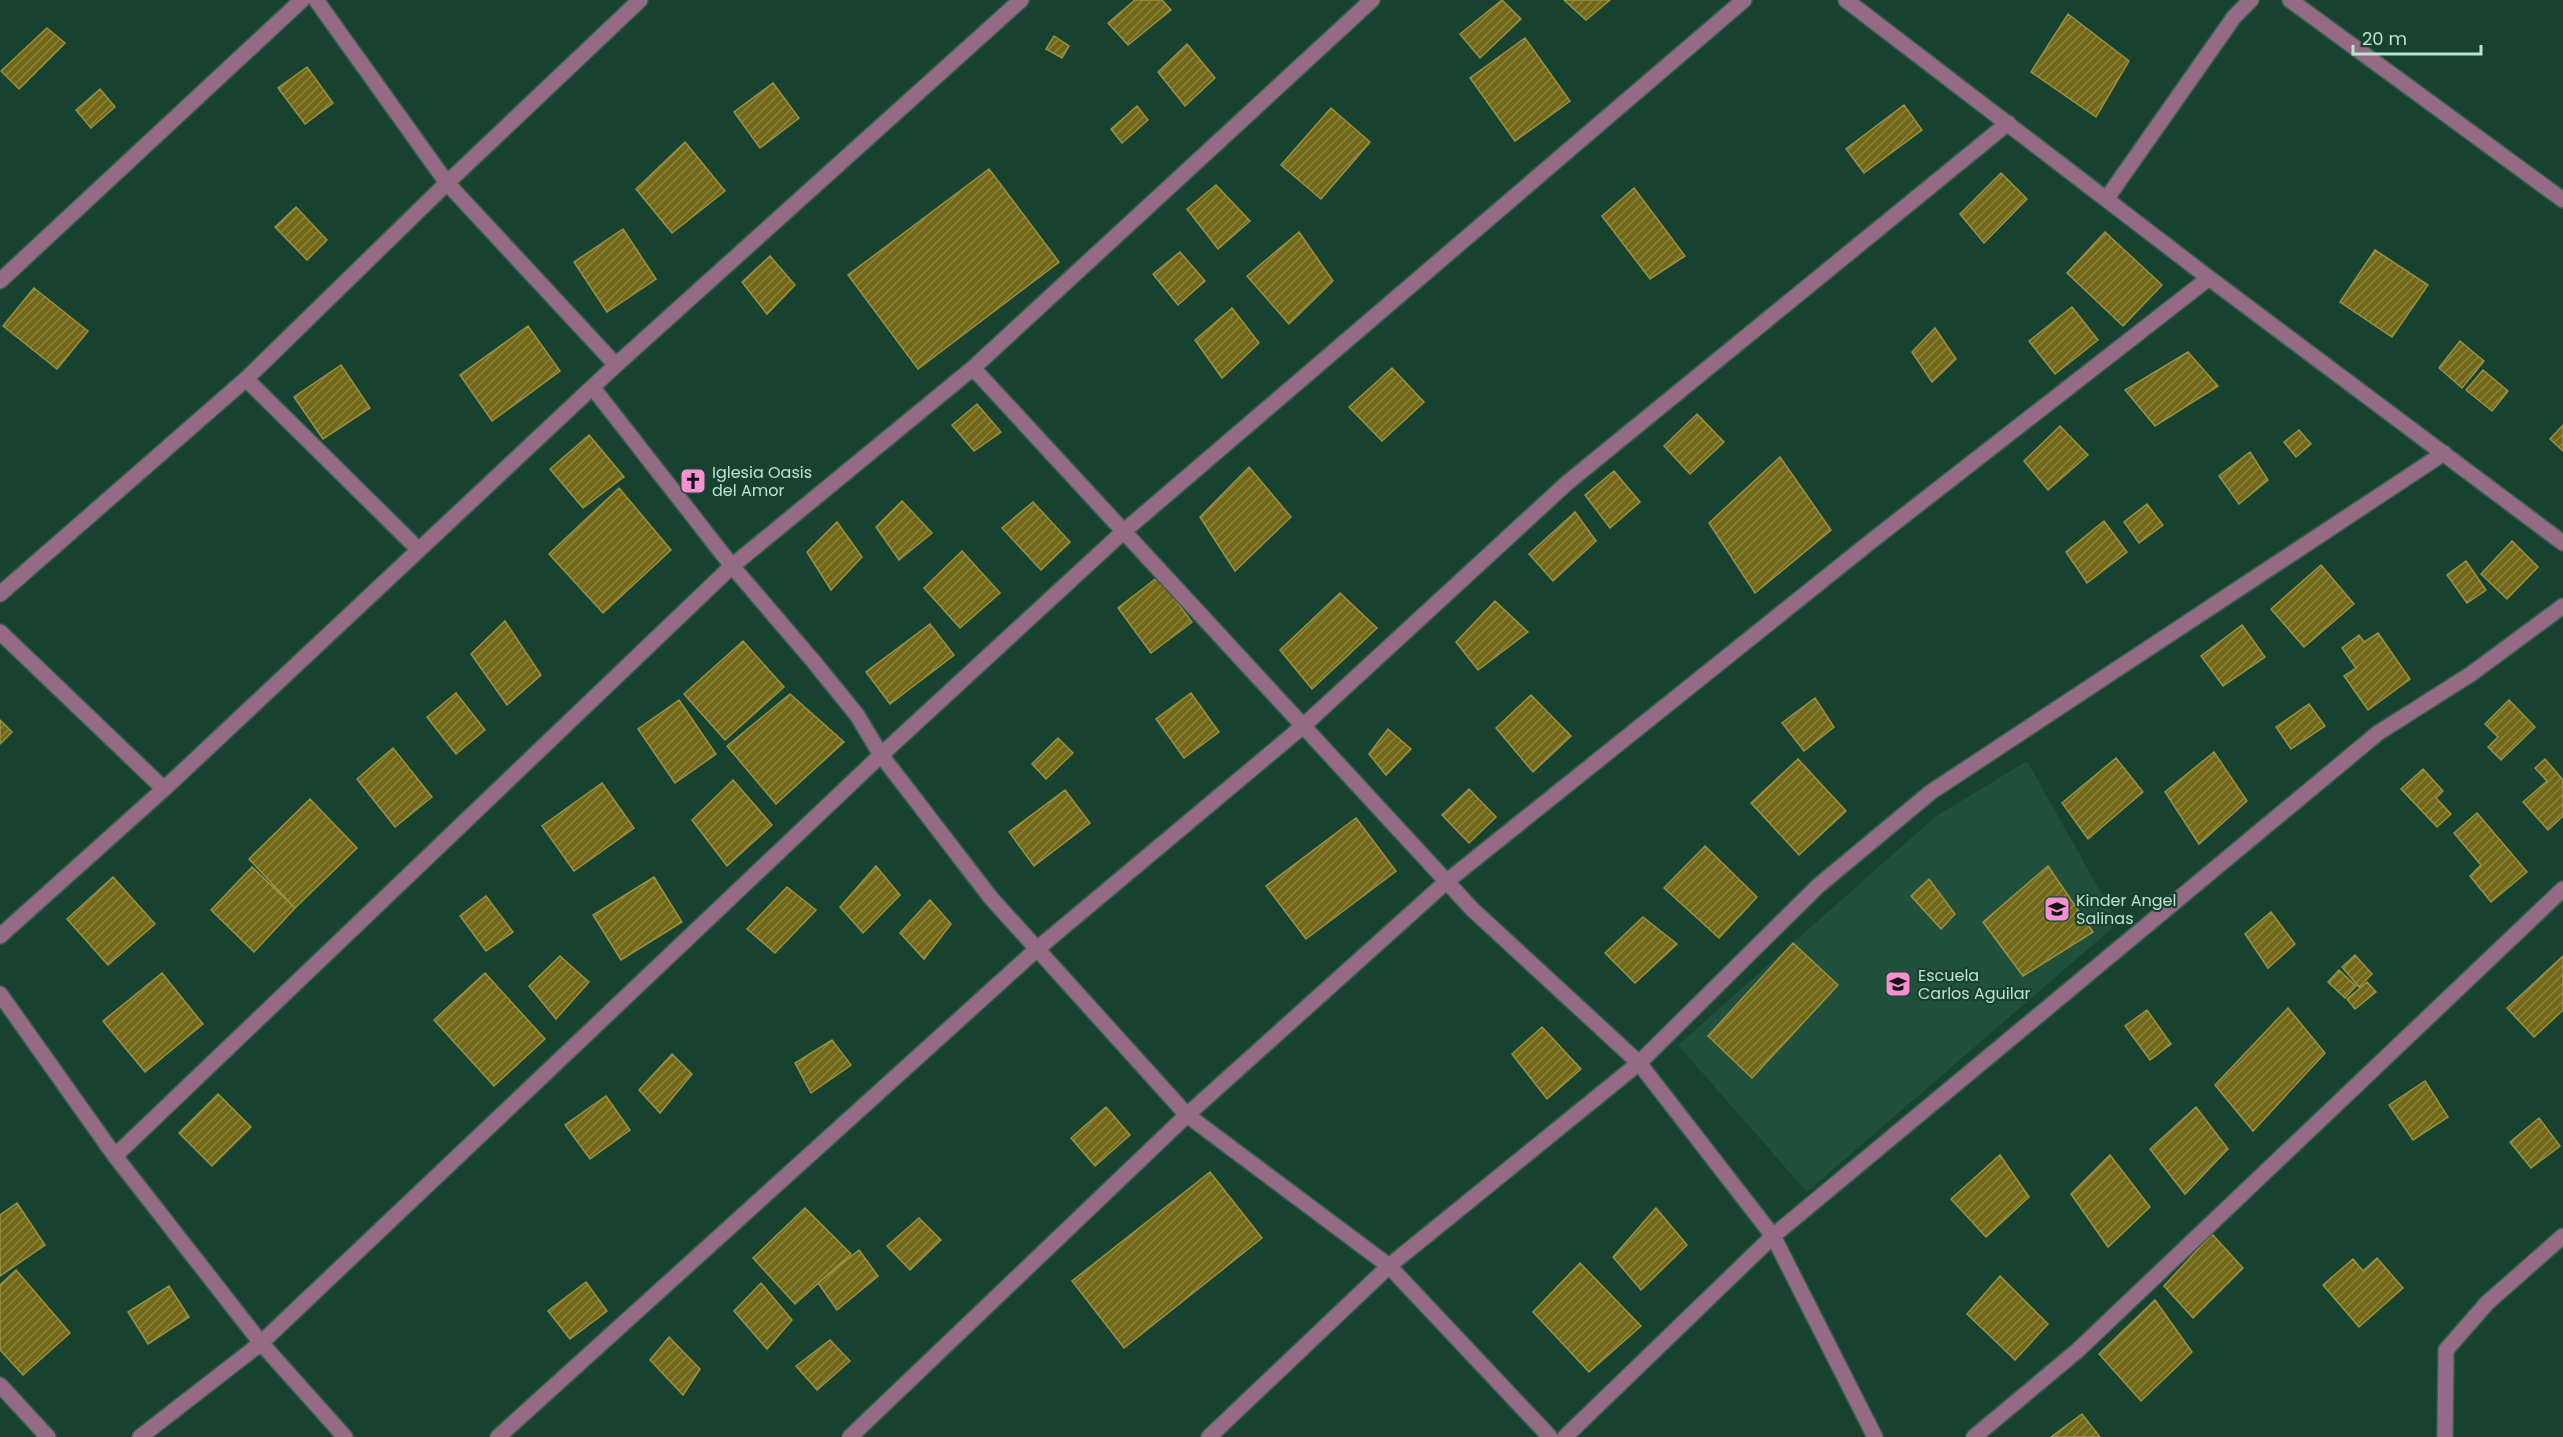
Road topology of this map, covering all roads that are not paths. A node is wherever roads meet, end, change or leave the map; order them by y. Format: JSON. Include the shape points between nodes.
{"nodes":[{"id":1,"x":302,"y":0,"type":"edge"},
{"id":2,"x":316,"y":0,"type":"edge"},
{"id":3,"x":640,"y":0,"type":"edge"},
{"id":4,"x":1021,"y":0,"type":"edge"},
{"id":5,"x":1372,"y":0,"type":"edge"},
{"id":6,"x":1744,"y":0,"type":"edge"},
{"id":7,"x":1846,"y":0,"type":"edge"},
{"id":8,"x":2251,"y":0,"type":"edge"},
{"id":9,"x":2290,"y":0,"type":"edge"},
{"id":10,"x":2008,"y":123,"type":"junction"},
{"id":11,"x":447,"y":183,"type":"junction"},
{"id":12,"x":2107,"y":198,"type":"junction"},
{"id":13,"x":2563,"y":200,"type":"edge"},
{"id":14,"x":2209,"y":278,"type":"junction"},
{"id":15,"x":0,"y":281,"type":"edge"},
{"id":16,"x":616,"y":365,"type":"junction"},
{"id":17,"x":973,"y":368,"type":"junction"},
{"id":18,"x":246,"y":379,"type":"junction"},
{"id":19,"x":593,"y":388,"type":"junction"},
{"id":20,"x":2444,"y":453,"type":"junction"},
{"id":21,"x":1123,"y":532,"type":"junction"},
{"id":22,"x":2563,"y":543,"type":"edge"},
{"id":23,"x":419,"y":550,"type":"junction"},
{"id":24,"x":732,"y":566,"type":"junction"},
{"id":25,"x":0,"y":594,"type":"edge"},
{"id":26,"x":2563,"y":606,"type":"edge"},
{"id":27,"x":0,"y":632,"type":"edge"},
{"id":28,"x":1302,"y":727,"type":"junction"},
{"id":29,"x":881,"y":755,"type":"junction"},
{"id":30,"x":164,"y":789,"type":"junction"},
{"id":31,"x":1446,"y":882,"type":"junction"},
{"id":32,"x":2563,"y":890,"type":"edge"},
{"id":33,"x":0,"y":936,"type":"edge"},
{"id":34,"x":1037,"y":949,"type":"junction"},
{"id":35,"x":0,"y":994,"type":"edge"},
{"id":36,"x":1639,"y":1063,"type":"junction"},
{"id":37,"x":1187,"y":1115,"type":"junction"},
{"id":38,"x":116,"y":1156,"type":"junction"},
{"id":39,"x":1773,"y":1236,"type":"junction"},
{"id":40,"x":2563,"y":1236,"type":"edge"},
{"id":41,"x":1389,"y":1266,"type":"junction"},
{"id":42,"x":261,"y":1343,"type":"junction"},
{"id":43,"x":0,"y":1385,"type":"edge"},
{"id":44,"x":48,"y":1437,"type":"edge"},
{"id":45,"x":140,"y":1437,"type":"edge"},
{"id":46,"x":345,"y":1437,"type":"edge"},
{"id":47,"x":498,"y":1437,"type":"edge"},
{"id":48,"x":850,"y":1437,"type":"edge"},
{"id":49,"x":1209,"y":1437,"type":"edge"},
{"id":50,"x":1550,"y":1437,"type":"edge"},
{"id":51,"x":1565,"y":1437,"type":"edge"},
{"id":52,"x":1875,"y":1437,"type":"edge"},
{"id":53,"x":1974,"y":1437,"type":"edge"},
{"id":54,"x":2445,"y":1437,"type":"edge"}],
"edges":[{"from":1,"to":15,"type":"street"},
{"from":2,"to":11,"type":"street"},
{"from":3,"to":11,"type":"street"},
{"from":4,"to":16,"type":"street"},
{"from":5,"to":17,"type":"street"},
{"from":6,"to":21,"type":"street"},
{"from":7,"to":10,"type":"street"},
{"from":8,"to":12,"type":"street","via":[[2234,17]]},
{"from":9,"to":13,"type":"street"},
{"from":10,"to":12,"type":"street"},
{"from":10,"to":28,"type":"street","via":[[1567,483]]},
{"from":11,"to":16,"type":"street"},
{"from":11,"to":18,"type":"street"},
{"from":12,"to":14,"type":"street"},
{"from":14,"to":20,"type":"street"},
{"from":14,"to":31,"type":"street","via":[[1874,539]]},
{"from":16,"to":19,"type":"street"},
{"from":17,"to":21,"type":"street"},
{"from":17,"to":24,"type":"street"},
{"from":18,"to":23,"type":"street"},
{"from":18,"to":25,"type":"street"},
{"from":19,"to":23,"type":"street"},
{"from":19,"to":24,"type":"street"},
{"from":20,"to":22,"type":"street"},
{"from":20,"to":36,"type":"street","via":[[1931,792],[1818,886]]},
{"from":21,"to":28,"type":"street"},
{"from":21,"to":29,"type":"street"},
{"from":23,"to":30,"type":"street"},
{"from":24,"to":29,"type":"street","via":[[856,715]]},
{"from":24,"to":38,"type":"street"},
{"from":26,"to":39,"type":"street","via":[[2471,674],[2378,733]]},
{"from":27,"to":30,"type":"street"},
{"from":28,"to":31,"type":"street"},
{"from":28,"to":34,"type":"street"},
{"from":29,"to":34,"type":"street","via":[[991,898]]},
{"from":29,"to":42,"type":"street"},
{"from":30,"to":33,"type":"street"},
{"from":31,"to":36,"type":"street"},
{"from":31,"to":37,"type":"street"},
{"from":32,"to":53,"type":"street","via":[[2077,1351]]},
{"from":34,"to":37,"type":"street"},
{"from":34,"to":47,"type":"street"},
{"from":35,"to":38,"type":"street"},
{"from":36,"to":39,"type":"street"},
{"from":36,"to":41,"type":"street"},
{"from":37,"to":41,"type":"street"},
{"from":37,"to":48,"type":"street"},
{"from":38,"to":42,"type":"street"},
{"from":39,"to":51,"type":"street"},
{"from":39,"to":52,"type":"street"},
{"from":40,"to":54,"type":"street","via":[[2487,1304],[2446,1350]]},
{"from":41,"to":49,"type":"street"},
{"from":41,"to":50,"type":"street"},
{"from":42,"to":45,"type":"street"},
{"from":42,"to":46,"type":"street"},
{"from":43,"to":44,"type":"street"}]}
